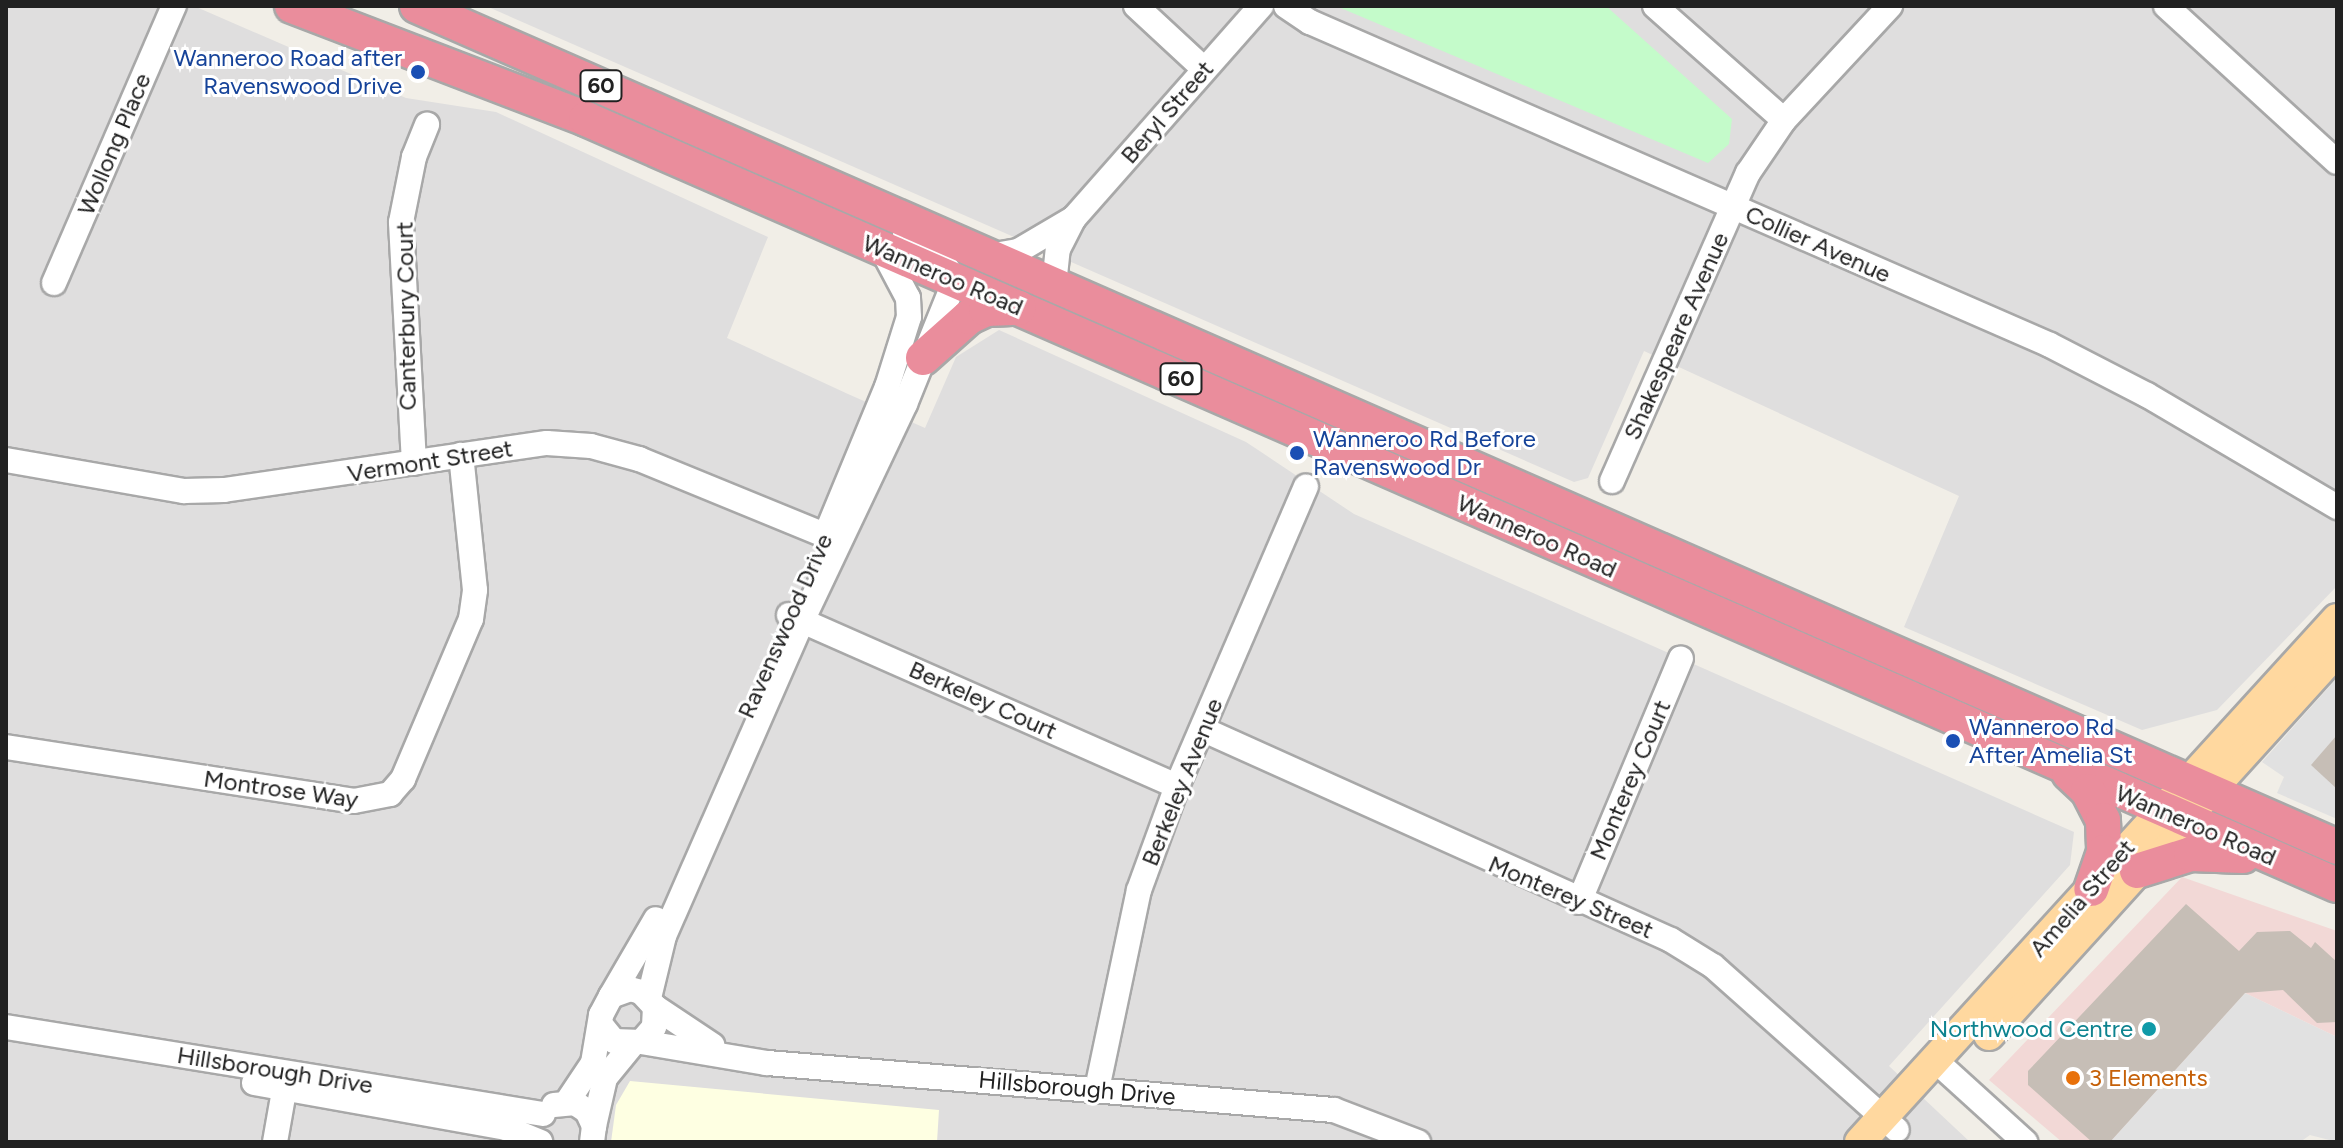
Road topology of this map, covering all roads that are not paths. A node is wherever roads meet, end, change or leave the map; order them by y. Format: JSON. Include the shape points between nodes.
{"nodes":[{"id":1,"x":174,"y":6,"type":"edge"},
{"id":2,"x":292,"y":6,"type":"edge"},
{"id":3,"x":417,"y":6,"type":"edge"},
{"id":4,"x":1136,"y":6,"type":"edge"},
{"id":5,"x":1261,"y":6,"type":"edge"},
{"id":6,"x":1286,"y":6,"type":"edge"},
{"id":7,"x":1655,"y":6,"type":"edge"},
{"id":8,"x":1890,"y":6,"type":"edge"},
{"id":9,"x":2166,"y":6,"type":"edge"},
{"id":10,"x":1204,"y":69,"type":"junction"},
{"id":11,"x":1784,"y":120,"type":"junction"},
{"id":12,"x":427,"y":125,"type":"dead end"},
{"id":13,"x":2337,"y":162,"type":"edge"},
{"id":14,"x":843,"y":192,"type":"junction"},
{"id":15,"x":1733,"y":205,"type":"junction"},
{"id":16,"x":1074,"y":218,"type":"junction"},
{"id":17,"x":881,"y":248,"type":"junction"},
{"id":18,"x":989,"y":256,"type":"junction"},
{"id":19,"x":955,"y":280,"type":"junction"},
{"id":20,"x":54,"y":283,"type":"dead end"},
{"id":21,"x":1054,"y":285,"type":"junction"},
{"id":22,"x":1020,"y":308,"type":"junction"},
{"id":23,"x":923,"y":358,"type":"junction"},
{"id":24,"x":461,"y":455,"type":"junction"},
{"id":25,"x":6,"y":460,"type":"edge"},
{"id":26,"x":414,"y":463,"type":"junction"},
{"id":27,"x":1612,"y":481,"type":"dead end"},
{"id":28,"x":1306,"y":487,"type":"dead end"},
{"id":29,"x":2337,"y":507,"type":"edge"},
{"id":30,"x":832,"y":538,"type":"junction"},
{"id":31,"x":796,"y":618,"type":"junction"},
{"id":32,"x":2337,"y":619,"type":"edge"},
{"id":33,"x":2337,"y":651,"type":"edge"},
{"id":34,"x":1681,"y":658,"type":"dead end"},
{"id":35,"x":1202,"y":729,"type":"junction"},
{"id":36,"x":6,"y":747,"type":"edge"},
{"id":37,"x":2063,"y":767,"type":"junction"},
{"id":38,"x":2199,"y":785,"type":"junction"},
{"id":39,"x":1177,"y":786,"type":"junction"},
{"id":40,"x":2172,"y":815,"type":"junction"},
{"id":41,"x":2337,"y":847,"type":"edge"},
{"id":42,"x":2272,"y":858,"type":"junction"},
{"id":43,"x":2137,"y":871,"type":"junction"},
{"id":44,"x":2337,"y":885,"type":"edge"},
{"id":45,"x":2091,"y":889,"type":"junction"},
{"id":46,"x":1579,"y":902,"type":"junction"},
{"id":47,"x":611,"y":996,"type":"junction"},
{"id":48,"x":652,"y":1003,"type":"junction"},
{"id":49,"x":602,"y":1026,"type":"junction"},
{"id":50,"x":6,"y":1027,"type":"edge"},
{"id":51,"x":636,"y":1043,"type":"junction"},
{"id":52,"x":6,"y":1044,"type":"edge"},
{"id":53,"x":732,"y":1055,"type":"junction"},
{"id":54,"x":1945,"y":1069,"type":"junction"},
{"id":55,"x":286,"y":1080,"type":"junction"},
{"id":56,"x":1097,"y":1089,"type":"junction"},
{"id":57,"x":567,"y":1102,"type":"junction"},
{"id":58,"x":543,"y":1114,"type":"junction"},
{"id":59,"x":1889,"y":1130,"type":"edge"},
{"id":60,"x":593,"y":1134,"type":"edge"},
{"id":61,"x":275,"y":1142,"type":"edge"},
{"id":62,"x":541,"y":1142,"type":"edge"},
{"id":63,"x":1418,"y":1142,"type":"edge"},
{"id":64,"x":1860,"y":1142,"type":"edge"},
{"id":65,"x":2025,"y":1142,"type":"edge"}],
"edges":[{"from":1,"to":20,"type":"street","name":"Wollong Place"},
{"from":2,"to":17,"type":"highway","name":"Wanneroo Road","number":"60","via":[[450,63]]},
{"from":3,"to":14,"type":"highway","name":"Wanneroo Road","number":"60"},
{"from":4,"to":10,"type":"street"},
{"from":5,"to":10,"type":"street","name":"Beryl Street"},
{"from":6,"to":15,"type":"street","name":"Collier Avenue","via":[[1310,22]]},
{"from":7,"to":11,"type":"street"},
{"from":8,"to":11,"type":"street","name":"Shakespeare Avenue"},
{"from":9,"to":13,"type":"street"},
{"from":10,"to":16,"type":"street","name":"Beryl Street"},
{"from":11,"to":15,"type":"street","name":"Shakespeare Avenue"},
{"from":12,"to":26,"type":"street","name":"Canterbury Court","via":[[414,157],[401,222]]},
{"from":14,"to":18,"type":"highway","name":"Wanneroo Road","number":"60"},
{"from":14,"to":19,"type":"street","via":[[932,250]]},
{"from":15,"to":27,"type":"street","name":"Shakespeare Avenue"},
{"from":15,"to":29,"type":"street","name":"Collier Avenue","via":[[2050,345],[2147,395]]},
{"from":16,"to":18,"type":"street","name":"Beryl Street","via":[[1018,251]]},
{"from":16,"to":21,"type":"street","name":"Beryl Street","via":[[1058,249]]},
{"from":17,"to":19,"type":"highway","name":"Wanneroo Road","number":"60"},
{"from":17,"to":30,"type":"street","name":"Ravenswood Drive","via":[[906,294],[909,317]]},
{"from":18,"to":21,"type":"highway","name":"Wanneroo Road","number":"60"},
{"from":19,"to":22,"type":"highway","name":"Wanneroo Road","number":"60"},
{"from":19,"to":23,"type":"street","name":"Ravenswood Drive"},
{"from":21,"to":38,"type":"highway","name":"Wanneroo Road","number":"60"},
{"from":22,"to":23,"type":"highway","via":[[986,309],[969,317]]},
{"from":22,"to":37,"type":"highway","name":"Wanneroo Road","number":"60"},
{"from":23,"to":30,"type":"street","name":"Ravenswood Drive"},
{"from":24,"to":26,"type":"street","name":"Vermont Street"},
{"from":24,"to":30,"type":"street","name":"Vermont Street","via":[[547,443],[591,446],[639,459]]},
{"from":24,"to":36,"type":"street","name":"Montrose Way","via":[[475,590],[471,619],[403,779],[390,794],[354,801]]},
{"from":25,"to":26,"type":"street","name":"Vermont Street","via":[[184,491],[261,487]]},
{"from":28,"to":35,"type":"street","name":"Berkeley Avenue"},
{"from":30,"to":31,"type":"street","name":"Ravenswood Drive"},
{"from":31,"to":39,"type":"street","name":"Berkeley Court"},
{"from":31,"to":47,"type":"street","name":"Ravenswood Drive","via":[[644,946]]},
{"from":31,"to":48,"type":"street","name":"Ravenswood Drive","via":[[664,936]]},
{"from":32,"to":38,"type":"main road","name":"Amelia Street"},
{"from":33,"to":38,"type":"main road","name":"Amelia Street"},
{"from":34,"to":46,"type":"street","name":"Monterey Court"},
{"from":35,"to":39,"type":"street","name":"Berkeley Avenue"},
{"from":35,"to":46,"type":"street","name":"Monterey Street"},
{"from":37,"to":40,"type":"highway","name":"Wanneroo Road","number":"60"},
{"from":37,"to":45,"type":"highway","via":[[2088,791],[2103,820],[2104,852]]},
{"from":38,"to":40,"type":"main road","name":"Amelia Street"},
{"from":38,"to":41,"type":"highway","name":"Wanneroo Road","number":"60"},
{"from":39,"to":56,"type":"street","name":"Berkeley Avenue","via":[[1139,890]]},
{"from":40,"to":42,"type":"highway","name":"Wanneroo Road","number":"60"},
{"from":40,"to":43,"type":"main road","name":"Amelia Street"},
{"from":40,"to":45,"type":"main road","name":"Amelia Street"},
{"from":42,"to":43,"type":"highway","via":[[2202,852]]},
{"from":42,"to":44,"type":"highway","name":"Wanneroo Road","number":"60"},
{"from":43,"to":54,"type":"main road","name":"Amelia Street"},
{"from":45,"to":54,"type":"main road","name":"Amelia Street"},
{"from":46,"to":59,"type":"street","name":"Monterey Street","via":[[1671,940],[1713,966]]},
{"from":47,"to":48,"type":"street","via":[[630,989]]},
{"from":47,"to":49,"type":"street","via":[[604,1004]]},
{"from":48,"to":51,"type":"street","via":[[654,1027]]},
{"from":48,"to":53,"type":"street","name":"Hillsborough Drive","via":[[681,1029]]},
{"from":49,"to":51,"type":"street","via":[[614,1041]]},
{"from":49,"to":57,"type":"street","via":[[593,1063]]},
{"from":50,"to":55,"type":"street","name":"Hillsborough Drive"},
{"from":51,"to":53,"type":"street","name":"Hillsborough Drive"},
{"from":51,"to":60,"type":"street","via":[[605,1078]]},
{"from":52,"to":55,"type":"street","name":"Hillsborough Drive"},
{"from":53,"to":56,"type":"street","name":"Hillsborough Drive","via":[[767,1063]]},
{"from":54,"to":59,"type":"main road","name":"Amelia Street"},
{"from":54,"to":65,"type":"street"},
{"from":55,"to":58,"type":"street","name":"Hillsborough Drive"},
{"from":55,"to":61,"type":"street"},
{"from":55,"to":62,"type":"street","name":"Hillsborough Drive","via":[[506,1128]]},
{"from":56,"to":63,"type":"street","name":"Hillsborough Drive","via":[[1334,1110]]},
{"from":57,"to":58,"type":"street"},
{"from":57,"to":60,"type":"street","via":[[587,1111]]},
{"from":58,"to":62,"type":"street"},
{"from":59,"to":64,"type":"main road","name":"Amelia Street"}]}
